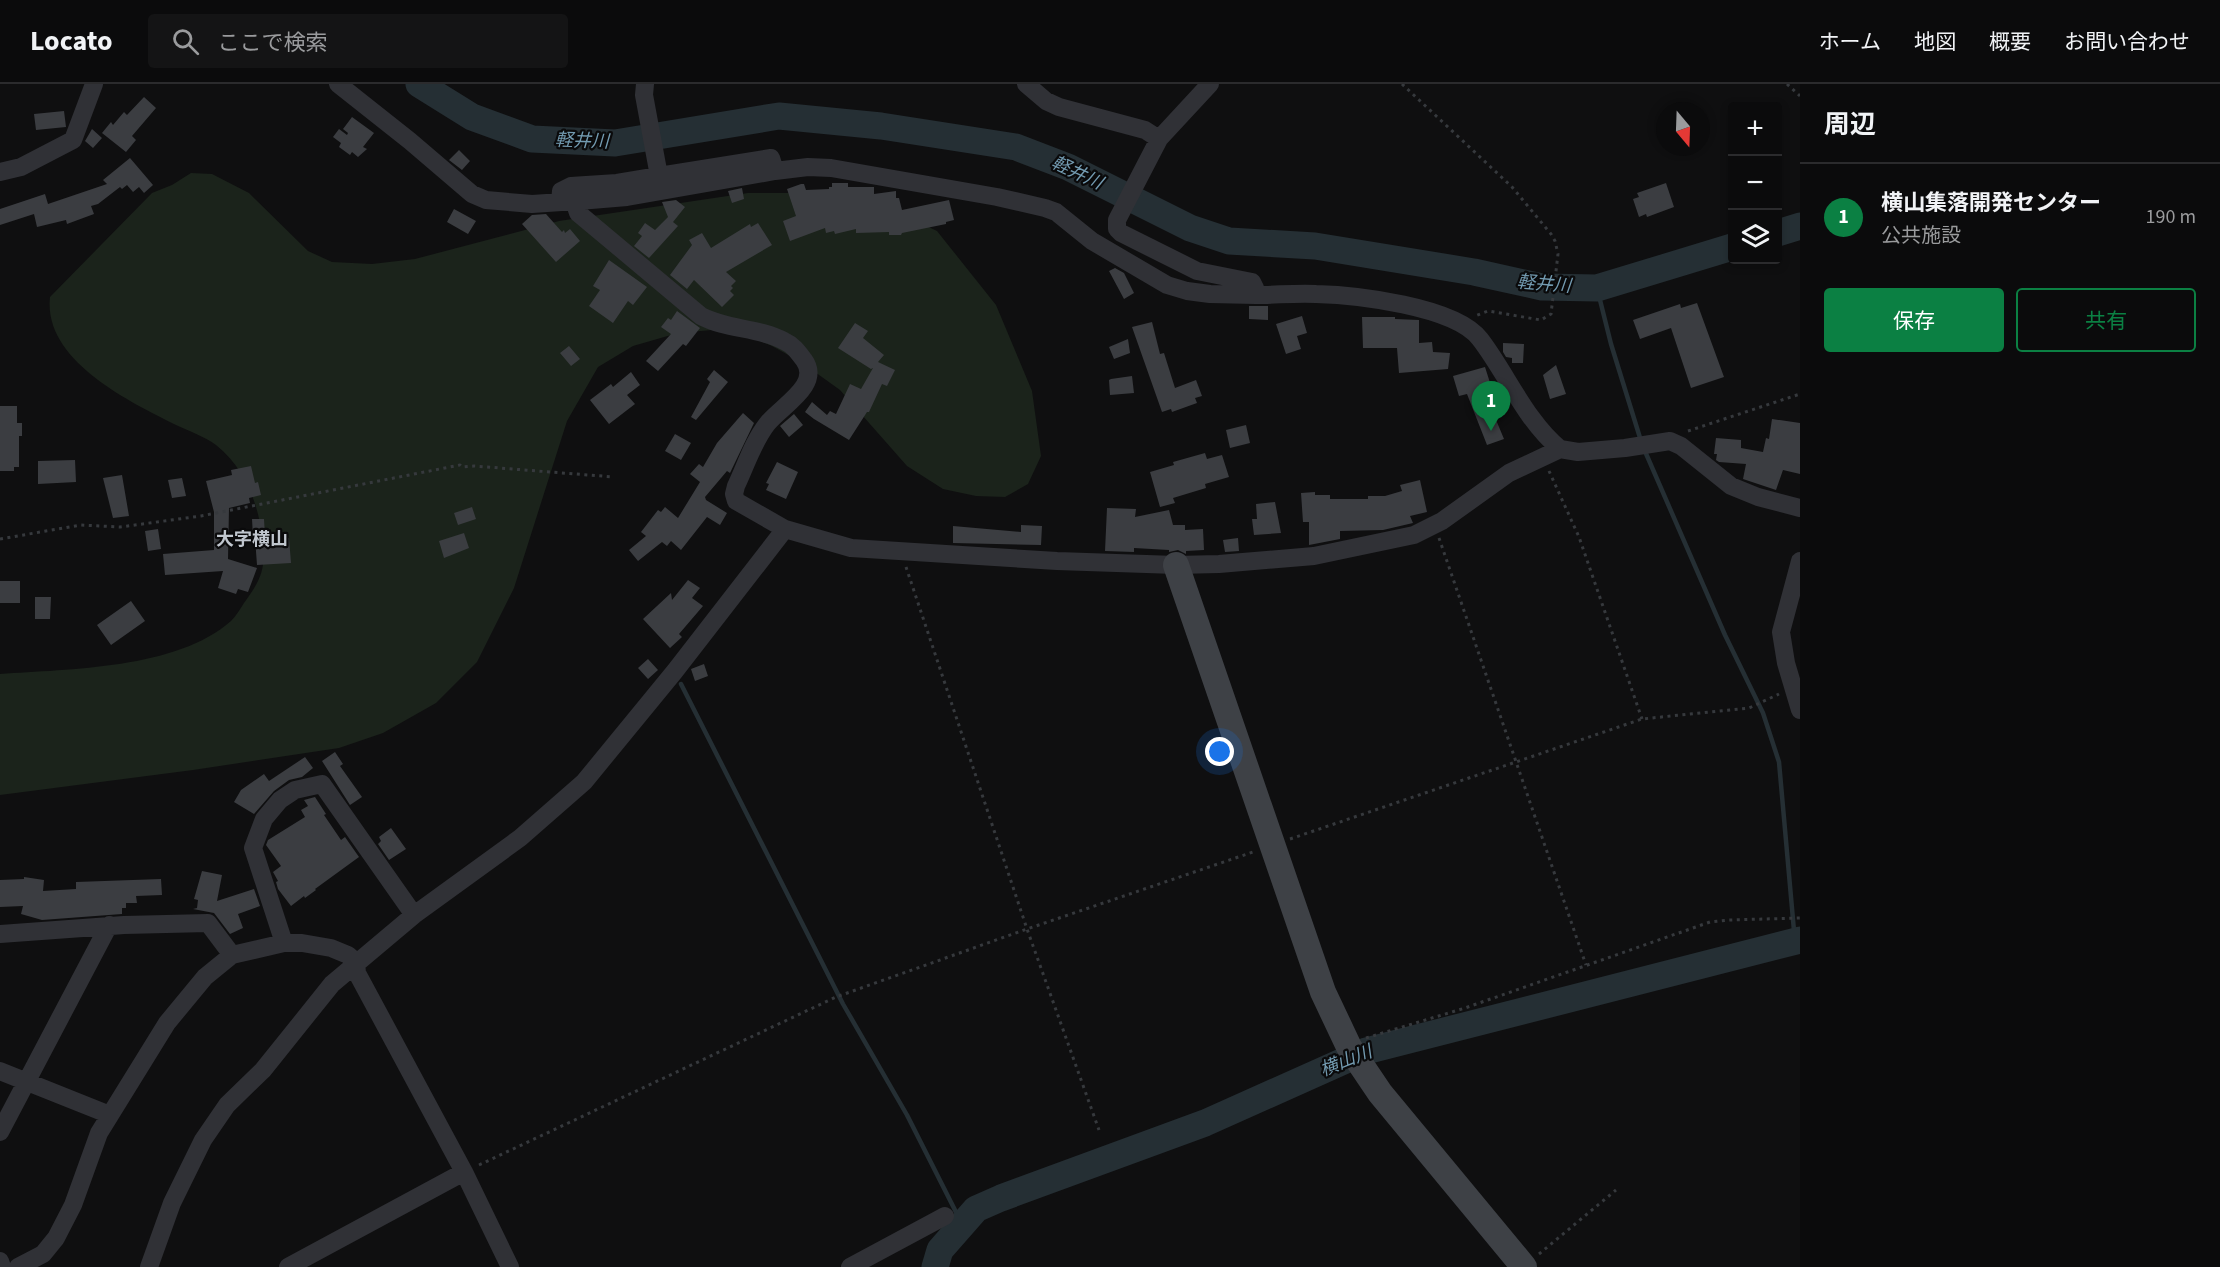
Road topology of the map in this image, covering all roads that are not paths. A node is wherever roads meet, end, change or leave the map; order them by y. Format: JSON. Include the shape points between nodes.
{"nodes":[{"id":1,"x":94,"y":84,"type":"edge"},
{"id":2,"x":338,"y":84,"type":"edge"},
{"id":3,"x":645,"y":84,"type":"edge"},
{"id":4,"x":1026,"y":84,"type":"edge"},
{"id":5,"x":1210,"y":84,"type":"edge"},
{"id":6,"x":1159,"y":139,"type":"junction"},
{"id":7,"x":657,"y":168,"type":"junction"},
{"id":8,"x":775,"y":171,"type":"junction"},
{"id":9,"x":0,"y":172,"type":"edge"},
{"id":10,"x":567,"y":202,"type":"junction"},
{"id":11,"x":1256,"y":295,"type":"junction"},
{"id":12,"x":1553,"y":453,"type":"junction"},
{"id":13,"x":1800,"y":508,"type":"edge"},
{"id":14,"x":785,"y":529,"type":"junction"},
{"id":15,"x":1800,"y":561,"type":"edge"},
{"id":16,"x":1176,"y":565,"type":"junction"},
{"id":17,"x":1800,"y":711,"type":"edge"},
{"id":18,"x":414,"y":915,"type":"junction"},
{"id":19,"x":109,"y":926,"type":"junction"},
{"id":20,"x":0,"y":934,"type":"edge"},
{"id":21,"x":284,"y":944,"type":"junction"},
{"id":22,"x":232,"y":956,"type":"junction"},
{"id":23,"x":356,"y":962,"type":"junction"},
{"id":24,"x":0,"y":1071,"type":"edge"},
{"id":25,"x":26,"y":1082,"type":"junction"},
{"id":26,"x":110,"y":1115,"type":"junction"},
{"id":27,"x":0,"y":1132,"type":"edge"},
{"id":28,"x":464,"y":1172,"type":"junction"},
{"id":29,"x":945,"y":1215,"type":"dead end"},
{"id":30,"x":0,"y":1261,"type":"edge"},
{"id":31,"x":2,"y":1267,"type":"edge"},
{"id":32,"x":18,"y":1267,"type":"edge"},
{"id":33,"x":150,"y":1267,"type":"edge"},
{"id":34,"x":288,"y":1267,"type":"edge"},
{"id":35,"x":510,"y":1267,"type":"edge"},
{"id":36,"x":850,"y":1267,"type":"edge"},
{"id":37,"x":1523,"y":1267,"type":"edge"}],
"edges":[{"from":1,"to":9,"type":"street","via":[[73,140],[21,167]]},
{"from":2,"to":10,"type":"street","via":[[472,194],[500,202]]},
{"from":3,"to":7,"type":"street"},
{"from":4,"to":6,"type":"street","via":[[1059,107],[1145,130]]},
{"from":5,"to":6,"type":"street"},
{"from":6,"to":11,"type":"street","via":[[1117,220],[1117,230],[1197,271],[1252,282]]},
{"from":7,"to":8,"type":"street","via":[[771,158]]},
{"from":7,"to":10,"type":"street","via":[[617,183],[571,186],[561,191]]},
{"from":8,"to":10,"type":"street","via":[[627,197]]},
{"from":8,"to":11,"type":"street","via":[[831,168],[1045,208],[1167,285],[1210,294]]},
{"from":10,"to":14,"type":"street","via":[[701,316],[784,341],[809,366],[804,387],[762,431],[734,494],[736,501]]},
{"from":11,"to":12,"type":"street","via":[[1316,294],[1393,303],[1446,316],[1466,326],[1479,337]]},
{"from":12,"to":13,"type":"street","via":[[1675,443],[1731,486]]},
{"from":12,"to":16,"type":"street","via":[[1509,473],[1435,525],[1404,538],[1322,555]]},
{"from":14,"to":16,"type":"street","via":[[851,548]]},
{"from":14,"to":18,"type":"street","via":[[584,782],[520,838]]},
{"from":15,"to":17,"type":"street","via":[[1781,632]]},
{"from":16,"to":37,"type":"street","via":[[1323,992],[1352,1052],[1402,1121]]},
{"from":18,"to":21,"type":"street","via":[[322,784],[295,790],[264,819],[253,848]]},
{"from":18,"to":23,"type":"street"},
{"from":19,"to":20,"type":"street"},
{"from":19,"to":22,"type":"street","via":[[208,923]]},
{"from":19,"to":25,"type":"street"},
{"from":21,"to":22,"type":"street"},
{"from":21,"to":23,"type":"street","via":[[331,948]]},
{"from":22,"to":26,"type":"street","via":[[205,977],[167,1023]]},
{"from":23,"to":28,"type":"street","via":[[357,973]]},
{"from":23,"to":33,"type":"street","via":[[332,984],[263,1070],[227,1105],[203,1140],[172,1203]]},
{"from":24,"to":25,"type":"street"},
{"from":25,"to":26,"type":"street"},
{"from":25,"to":27,"type":"street"},
{"from":26,"to":32,"type":"street","via":[[56,1238],[43,1254]]},
{"from":28,"to":34,"type":"street"},
{"from":28,"to":35,"type":"street"},
{"from":29,"to":36,"type":"street"},
{"from":30,"to":31,"type":"street"}]}
